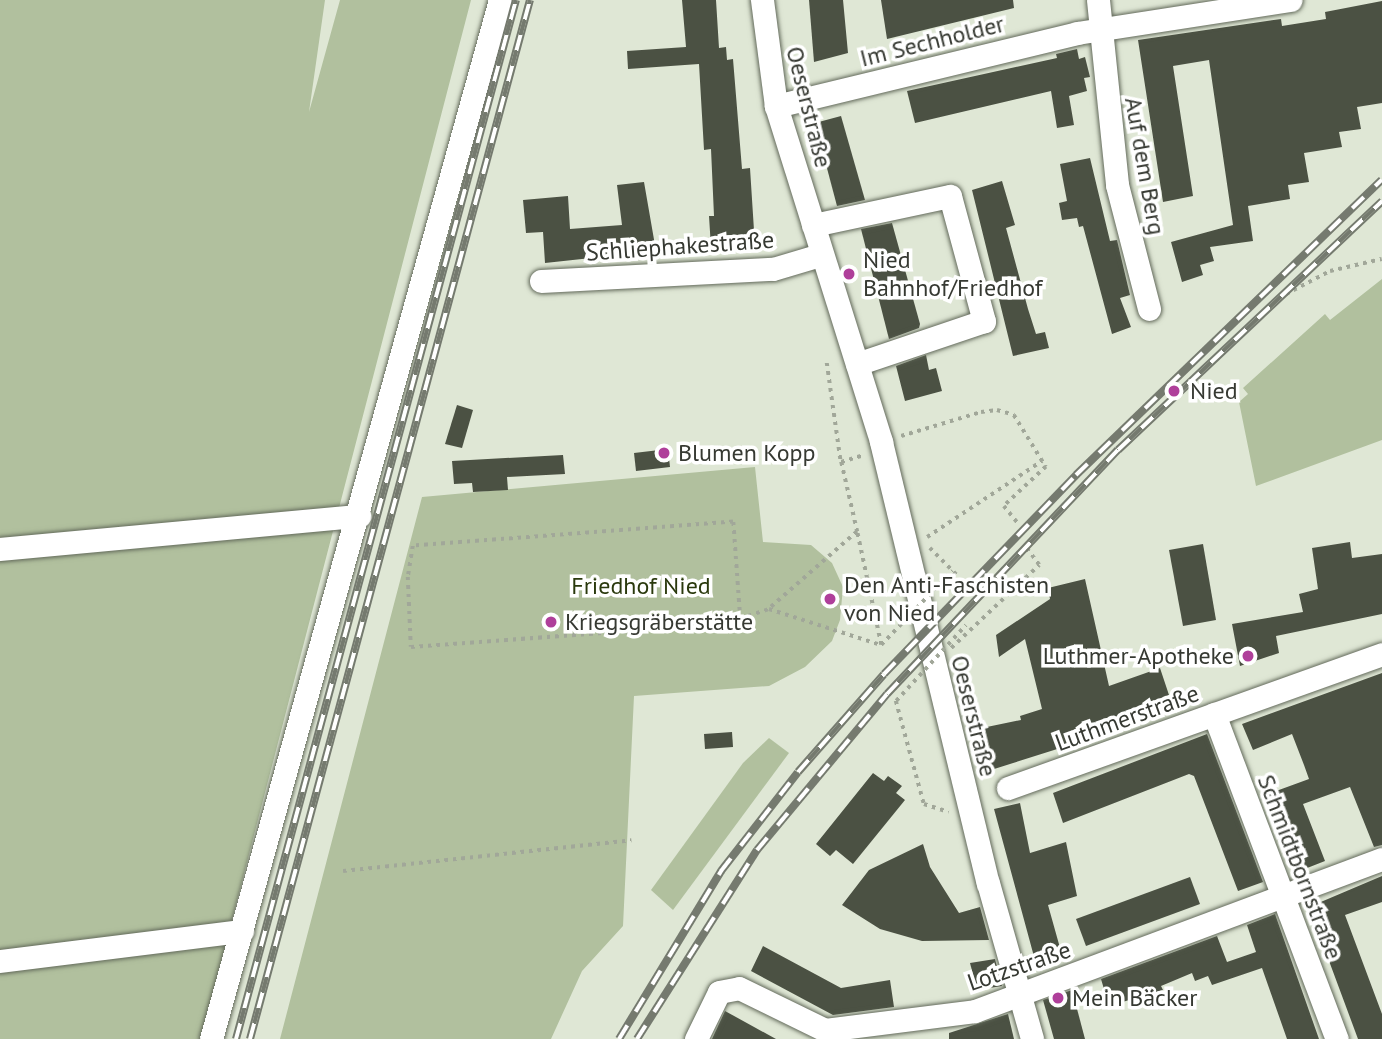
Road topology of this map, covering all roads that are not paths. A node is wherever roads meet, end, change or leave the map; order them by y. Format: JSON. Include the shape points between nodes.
{"nodes":[{"id":1,"x":500,"y":0,"type":"edge"},
{"id":2,"x":762,"y":0,"type":"edge"},
{"id":3,"x":1098,"y":0,"type":"edge"},
{"id":4,"x":1290,"y":0,"type":"edge"},
{"id":5,"x":1101,"y":30,"type":"junction"},
{"id":6,"x":776,"y":106,"type":"junction"},
{"id":7,"x":813,"y":225,"type":"junction"},
{"id":8,"x":820,"y":255,"type":"junction"},
{"id":9,"x":541,"y":281,"type":"dead end"},
{"id":10,"x":1149,"y":309,"type":"dead end"},
{"id":11,"x":857,"y":364,"type":"junction"},
{"id":12,"x":359,"y":516,"type":"junction"},
{"id":13,"x":0,"y":549,"type":"edge"},
{"id":14,"x":1382,"y":654,"type":"edge"},
{"id":15,"x":1214,"y":714,"type":"junction"},
{"id":16,"x":1008,"y":788,"type":"dead end"},
{"id":17,"x":1382,"y":859,"type":"edge"},
{"id":18,"x":1284,"y":894,"type":"junction"},
{"id":19,"x":242,"y":932,"type":"junction"},
{"id":20,"x":0,"y":961,"type":"edge"},
{"id":21,"x":1020,"y":995,"type":"junction"},
{"id":22,"x":826,"y":1035,"type":"edge"},
{"id":23,"x":211,"y":1039,"type":"edge"},
{"id":24,"x":696,"y":1039,"type":"edge"},
{"id":25,"x":1032,"y":1039,"type":"edge"},
{"id":26,"x":1336,"y":1039,"type":"edge"}],
"edges":[{"from":1,"to":12,"type":"street"},
{"from":2,"to":6,"type":"street","name":"Oeserstraße"},
{"from":3,"to":5,"type":"street"},
{"from":4,"to":5,"type":"street","name":"Im Sechholder"},
{"from":5,"to":6,"type":"street","name":"Im Sechholder"},
{"from":5,"to":10,"type":"street","name":"Auf dem Berg","via":[[1117,185]]},
{"from":6,"to":7,"type":"street","name":"Oeserstraße"},
{"from":7,"to":8,"type":"street","name":"Oeserstraße"},
{"from":7,"to":11,"type":"street","via":[[950,196],[984,321]]},
{"from":8,"to":9,"type":"street","name":"Schliephakestraße","via":[[773,269]]},
{"from":8,"to":11,"type":"street","name":"Oeserstraße"},
{"from":11,"to":21,"type":"street","name":"Oeserstraße","via":[[872,448]]},
{"from":12,"to":13,"type":"street"},
{"from":12,"to":19,"type":"street"},
{"from":14,"to":15,"type":"street","name":"Luthmerstraße"},
{"from":15,"to":16,"type":"street","name":"Luthmerstraße"},
{"from":15,"to":18,"type":"street","name":"Schmidtbornstraße"},
{"from":17,"to":18,"type":"street","name":"Lotzstraße"},
{"from":18,"to":21,"type":"street","name":"Lotzstraße"},
{"from":18,"to":26,"type":"street","name":"Schmidtbornstraße"},
{"from":19,"to":20,"type":"street"},
{"from":19,"to":23,"type":"street"},
{"from":21,"to":22,"type":"street","name":"Lotzstraße","via":[[975,1011]]},
{"from":21,"to":25,"type":"street","name":"Oeserstraße"},
{"from":22,"to":24,"type":"street","name":"Lotzstraße","via":[[740,988],[719,992]]}]}
